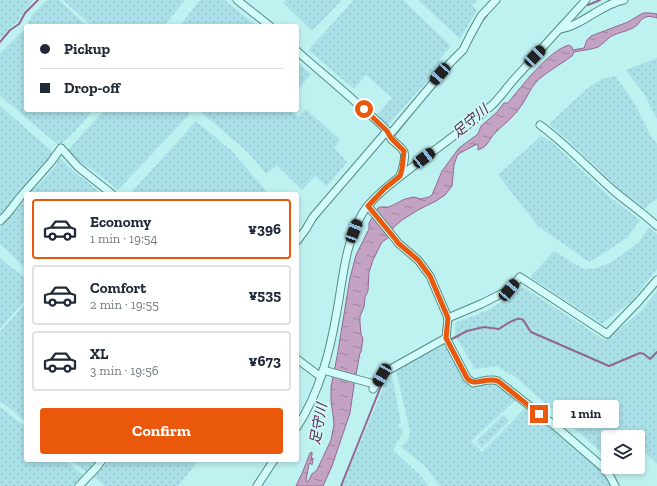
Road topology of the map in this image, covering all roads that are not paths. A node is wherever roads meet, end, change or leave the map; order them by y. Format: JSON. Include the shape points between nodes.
{"nodes":[{"id":1,"x":237,"y":0,"type":"edge"},
{"id":2,"x":496,"y":0,"type":"edge"},
{"id":3,"x":586,"y":0,"type":"edge"},
{"id":4,"x":624,"y":0,"type":"edge"},
{"id":5,"x":267,"y":24,"type":"edge"},
{"id":6,"x":560,"y":29,"type":"junction"},
{"id":7,"x":299,"y":53,"type":"edge"},
{"id":8,"x":540,"y":125,"type":"dead end"},
{"id":9,"x":389,"y":135,"type":"junction"},
{"id":10,"x":400,"y":176,"type":"junction"},
{"id":11,"x":109,"y":192,"type":"edge"},
{"id":12,"x":369,"y":207,"type":"junction"},
{"id":13,"x":0,"y":221,"type":"edge"},
{"id":14,"x":657,"y":226,"type":"edge"},
{"id":15,"x":299,"y":238,"type":"edge"},
{"id":16,"x":657,"y":280,"type":"edge"},
{"id":17,"x":448,"y":318,"type":"junction"},
{"id":18,"x":447,"y":340,"type":"junction"},
{"id":19,"x":299,"y":360,"type":"edge"},
{"id":20,"x":324,"y":372,"type":"junction"},
{"id":21,"x":299,"y":424,"type":"edge"},
{"id":22,"x":101,"y":462,"type":"edge"},
{"id":23,"x":273,"y":462,"type":"edge"},
{"id":24,"x":79,"y":486,"type":"edge"},
{"id":25,"x":257,"y":486,"type":"edge"},
{"id":26,"x":615,"y":486,"type":"edge"}],
"edges":[{"from":1,"to":5,"type":"street"},
{"from":2,"to":9,"type":"street","via":[[481,16],[463,50]]},
{"from":3,"to":6,"type":"street"},
{"from":4,"to":6,"type":"street","via":[[605,7],[568,28]]},
{"from":6,"to":10,"type":"street","via":[[497,101]]},
{"from":7,"to":9,"type":"street"},
{"from":8,"to":14,"type":"street"},
{"from":9,"to":10,"type":"street","via":[[404,151]]},
{"from":9,"to":15,"type":"street","via":[[313,217]]},
{"from":10,"to":12,"type":"street","via":[[384,189]]},
{"from":11,"to":13,"type":"street","via":[[78,167],[60,148]]},
{"from":12,"to":17,"type":"street","via":[[398,243],[418,260],[430,276]]},
{"from":12,"to":20,"type":"street","via":[[357,223],[347,252]]},
{"from":16,"to":17,"type":"street","via":[[607,334],[520,277],[509,290]]},
{"from":17,"to":18,"type":"street"},
{"from":18,"to":20,"type":"street","via":[[387,371],[373,385]]},
{"from":18,"to":26,"type":"street","via":[[469,381],[498,381],[600,465]]},
{"from":19,"to":20,"type":"street"},
{"from":20,"to":21,"type":"street"},
{"from":22,"to":24,"type":"street"},
{"from":23,"to":25,"type":"street"}]}
